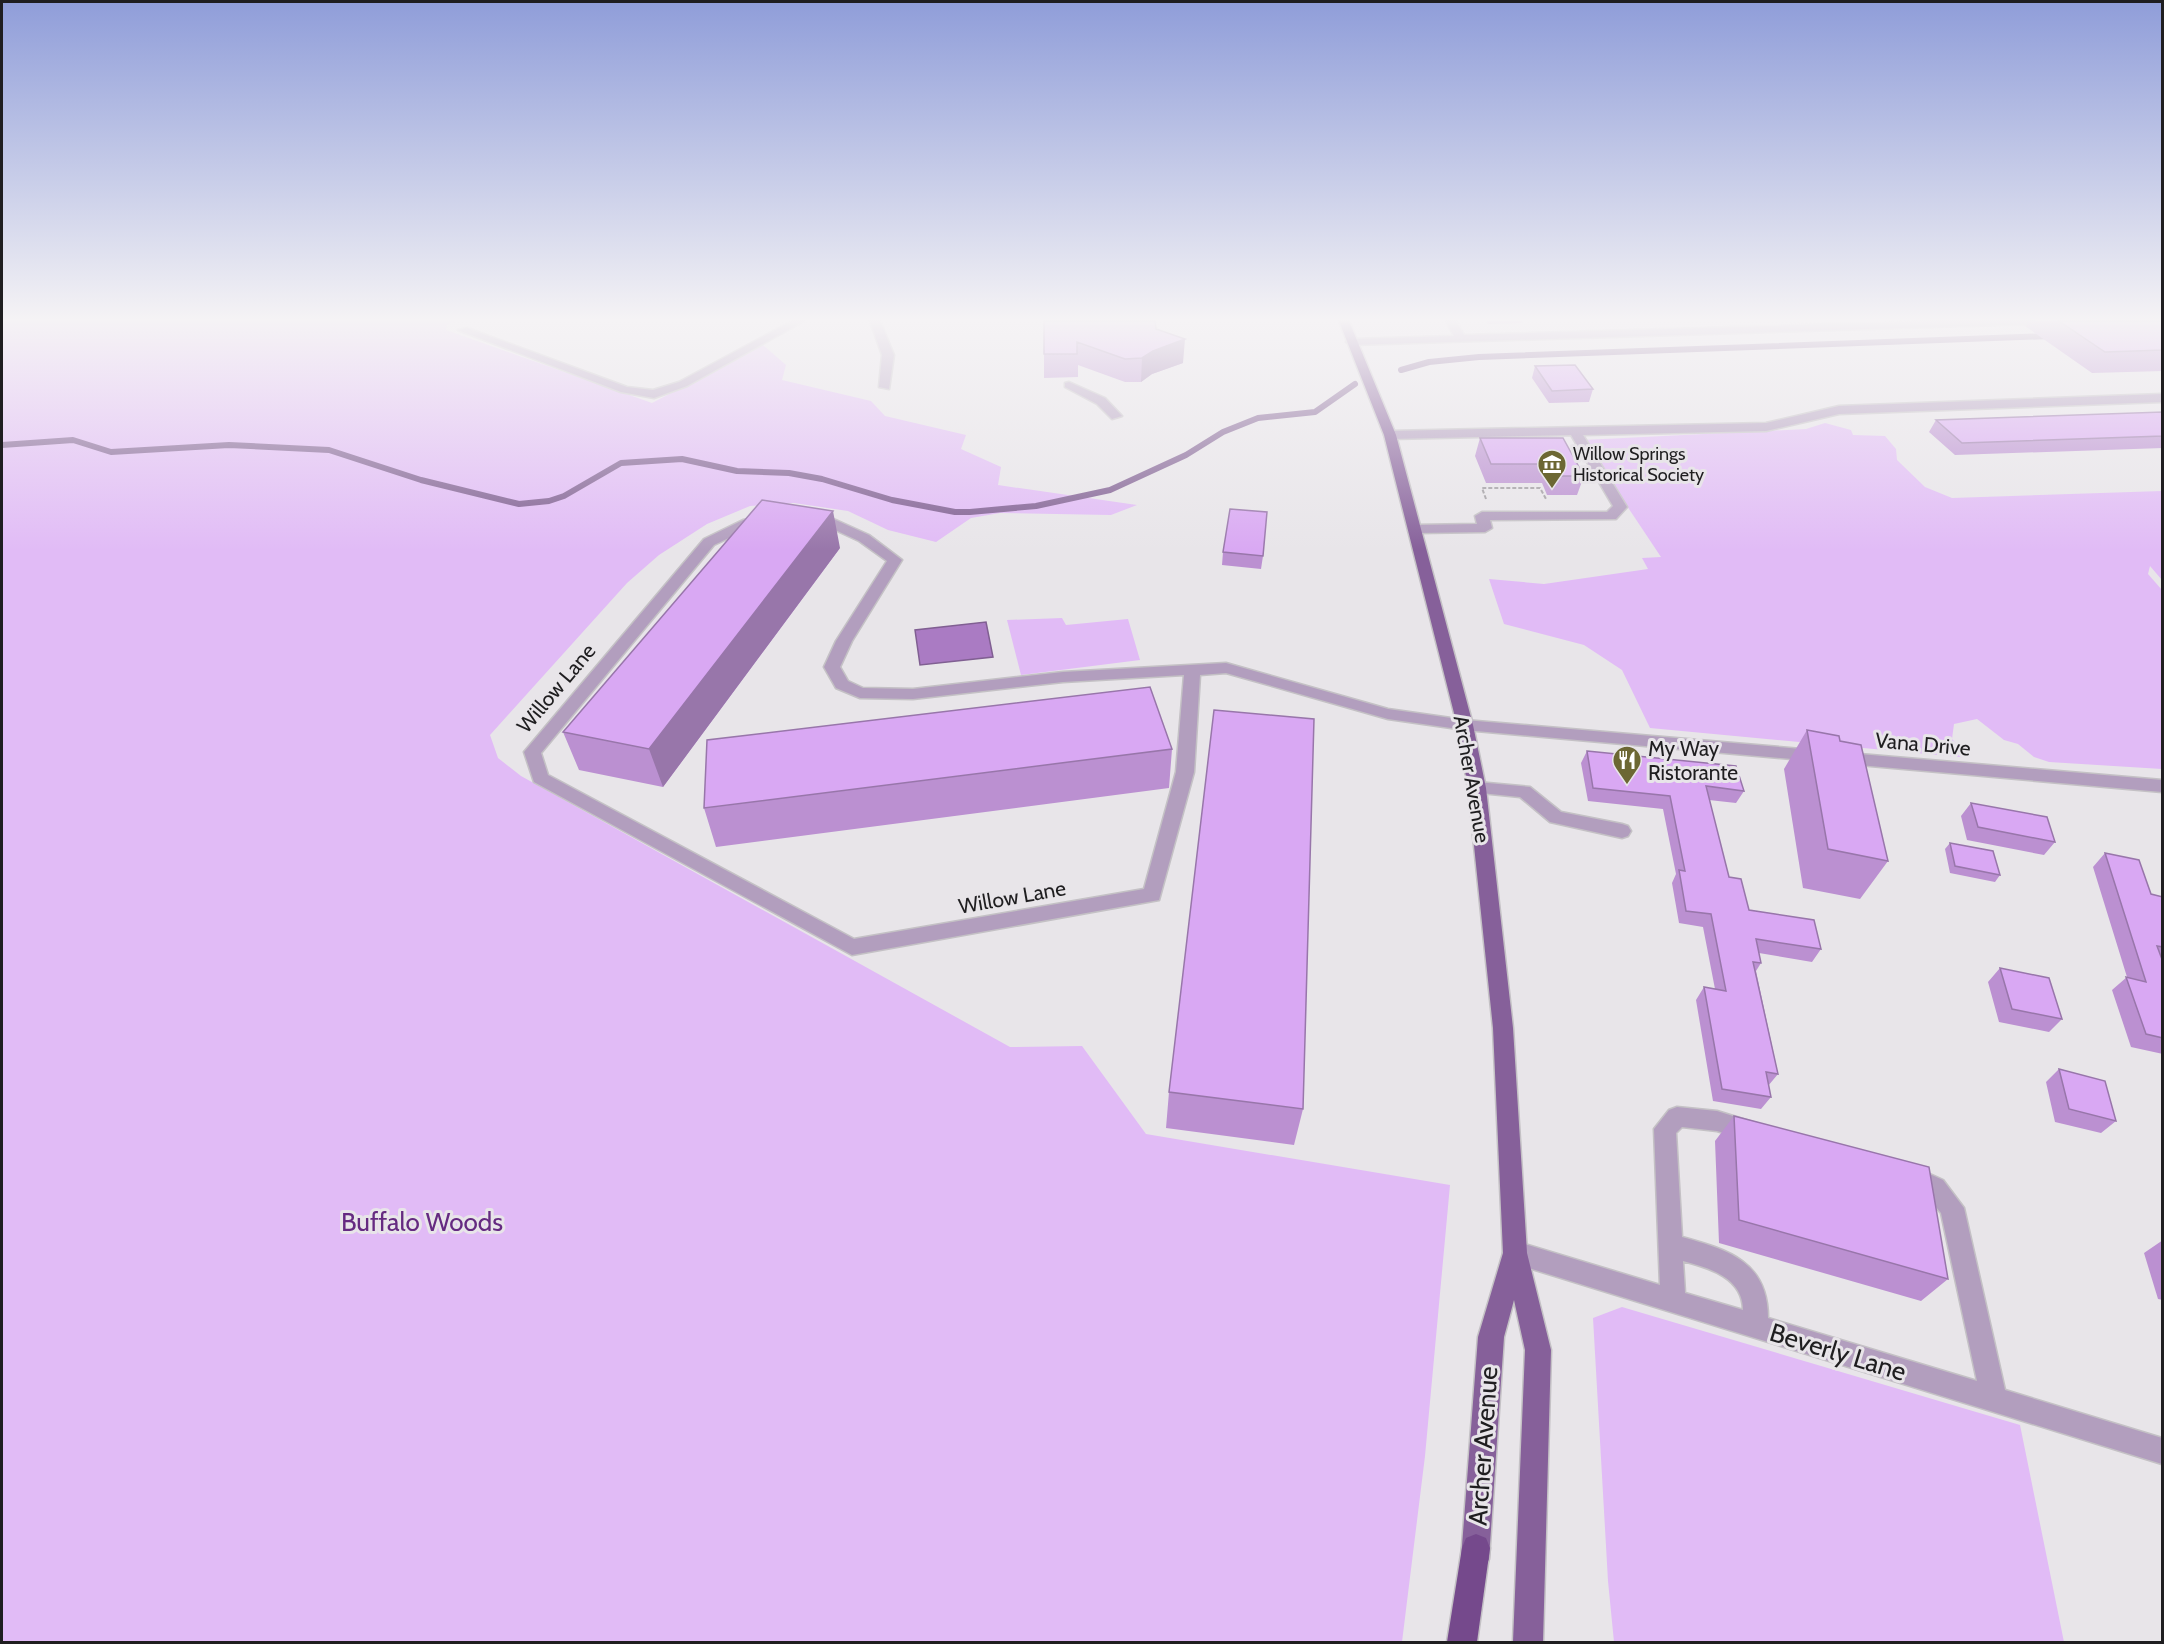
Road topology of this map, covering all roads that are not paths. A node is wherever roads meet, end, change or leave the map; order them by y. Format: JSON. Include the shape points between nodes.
{"nodes":[{"id":1,"x":1094,"y":398,"type":"edge"},
{"id":2,"x":1375,"y":398,"type":"edge"},
{"id":3,"x":2163,"y":398,"type":"edge"},
{"id":4,"x":1116,"y":416,"type":"dead end"},
{"id":5,"x":1576,"y":433,"type":"junction"},
{"id":6,"x":1390,"y":435,"type":"junction"},
{"id":7,"x":1416,"y":529,"type":"junction"},
{"id":8,"x":1192,"y":670,"type":"junction"},
{"id":9,"x":1465,"y":725,"type":"junction"},
{"id":10,"x":2163,"y":786,"type":"edge"},
{"id":11,"x":1477,"y":788,"type":"junction"},
{"id":12,"x":1622,"y":831,"type":"dead end"},
{"id":13,"x":1774,"y":1138,"type":"edge"},
{"id":14,"x":1888,"y":1170,"type":"edge"},
{"id":15,"x":1670,"y":1246,"type":"junction"},
{"id":16,"x":1515,"y":1253,"type":"junction"},
{"id":17,"x":1673,"y":1301,"type":"junction"},
{"id":18,"x":1756,"y":1327,"type":"junction"},
{"id":19,"x":1994,"y":1400,"type":"junction"},
{"id":20,"x":2163,"y":1451,"type":"edge"},
{"id":21,"x":1476,"y":1548,"type":"joint"},
{"id":22,"x":1464,"y":1642,"type":"edge"},
{"id":23,"x":1528,"y":1642,"type":"edge"}],
"edges":[{"from":1,"to":4,"type":"street"},
{"from":2,"to":6,"type":"main road","name":"Archer Avenue"},
{"from":3,"to":5,"type":"street","via":[[1839,410],[1766,427]]},
{"from":5,"to":6,"type":"street"},
{"from":5,"to":7,"type":"street","via":[[1620,507],[1611,516],[1482,516],[1485,528]]},
{"from":6,"to":7,"type":"main road","name":"Archer Avenue"},
{"from":7,"to":9,"type":"main road","name":"Archer Avenue"},
{"from":8,"to":8,"type":"street","name":"Willow Lane","via":[[1185,772],[1152,895],[852,947],[540,778],[532,752],[709,542],[748,523],[786,517],[822,519],[864,538],[894,560],[832,667],[842,684],[860,693],[913,694],[1063,677]]},
{"from":8,"to":9,"type":"street","name":"Willow Lane","via":[[1226,668],[1335,701]]},
{"from":9,"to":10,"type":"street","name":"Vana Drive"},
{"from":9,"to":11,"type":"main road","name":"Archer Avenue"},
{"from":11,"to":12,"type":"street","via":[[1524,791],[1556,817]]},
{"from":11,"to":16,"type":"main road","name":"Archer Avenue","via":[[1503,1028]]},
{"from":13,"to":15,"type":"street","via":[[1717,1122],[1677,1117],[1665,1129]]},
{"from":14,"to":19,"type":"street","via":[[1935,1188],[1952,1208]]},
{"from":15,"to":17,"type":"street"},
{"from":15,"to":18,"type":"street","via":[[1711,1258],[1740,1272],[1755,1296]]},
{"from":16,"to":17,"type":"street","name":"Beverly Lane"},
{"from":16,"to":21,"type":"main road","name":"Archer Avenue","via":[[1491,1337]]},
{"from":16,"to":23,"type":"main road","name":"Archer Avenue","via":[[1538,1350]]},
{"from":17,"to":18,"type":"street","name":"Beverly Lane"},
{"from":18,"to":19,"type":"street","name":"Beverly Lane"},
{"from":19,"to":20,"type":"street","name":"Beverly Lane"},
{"from":21,"to":22,"type":"highway"}]}
